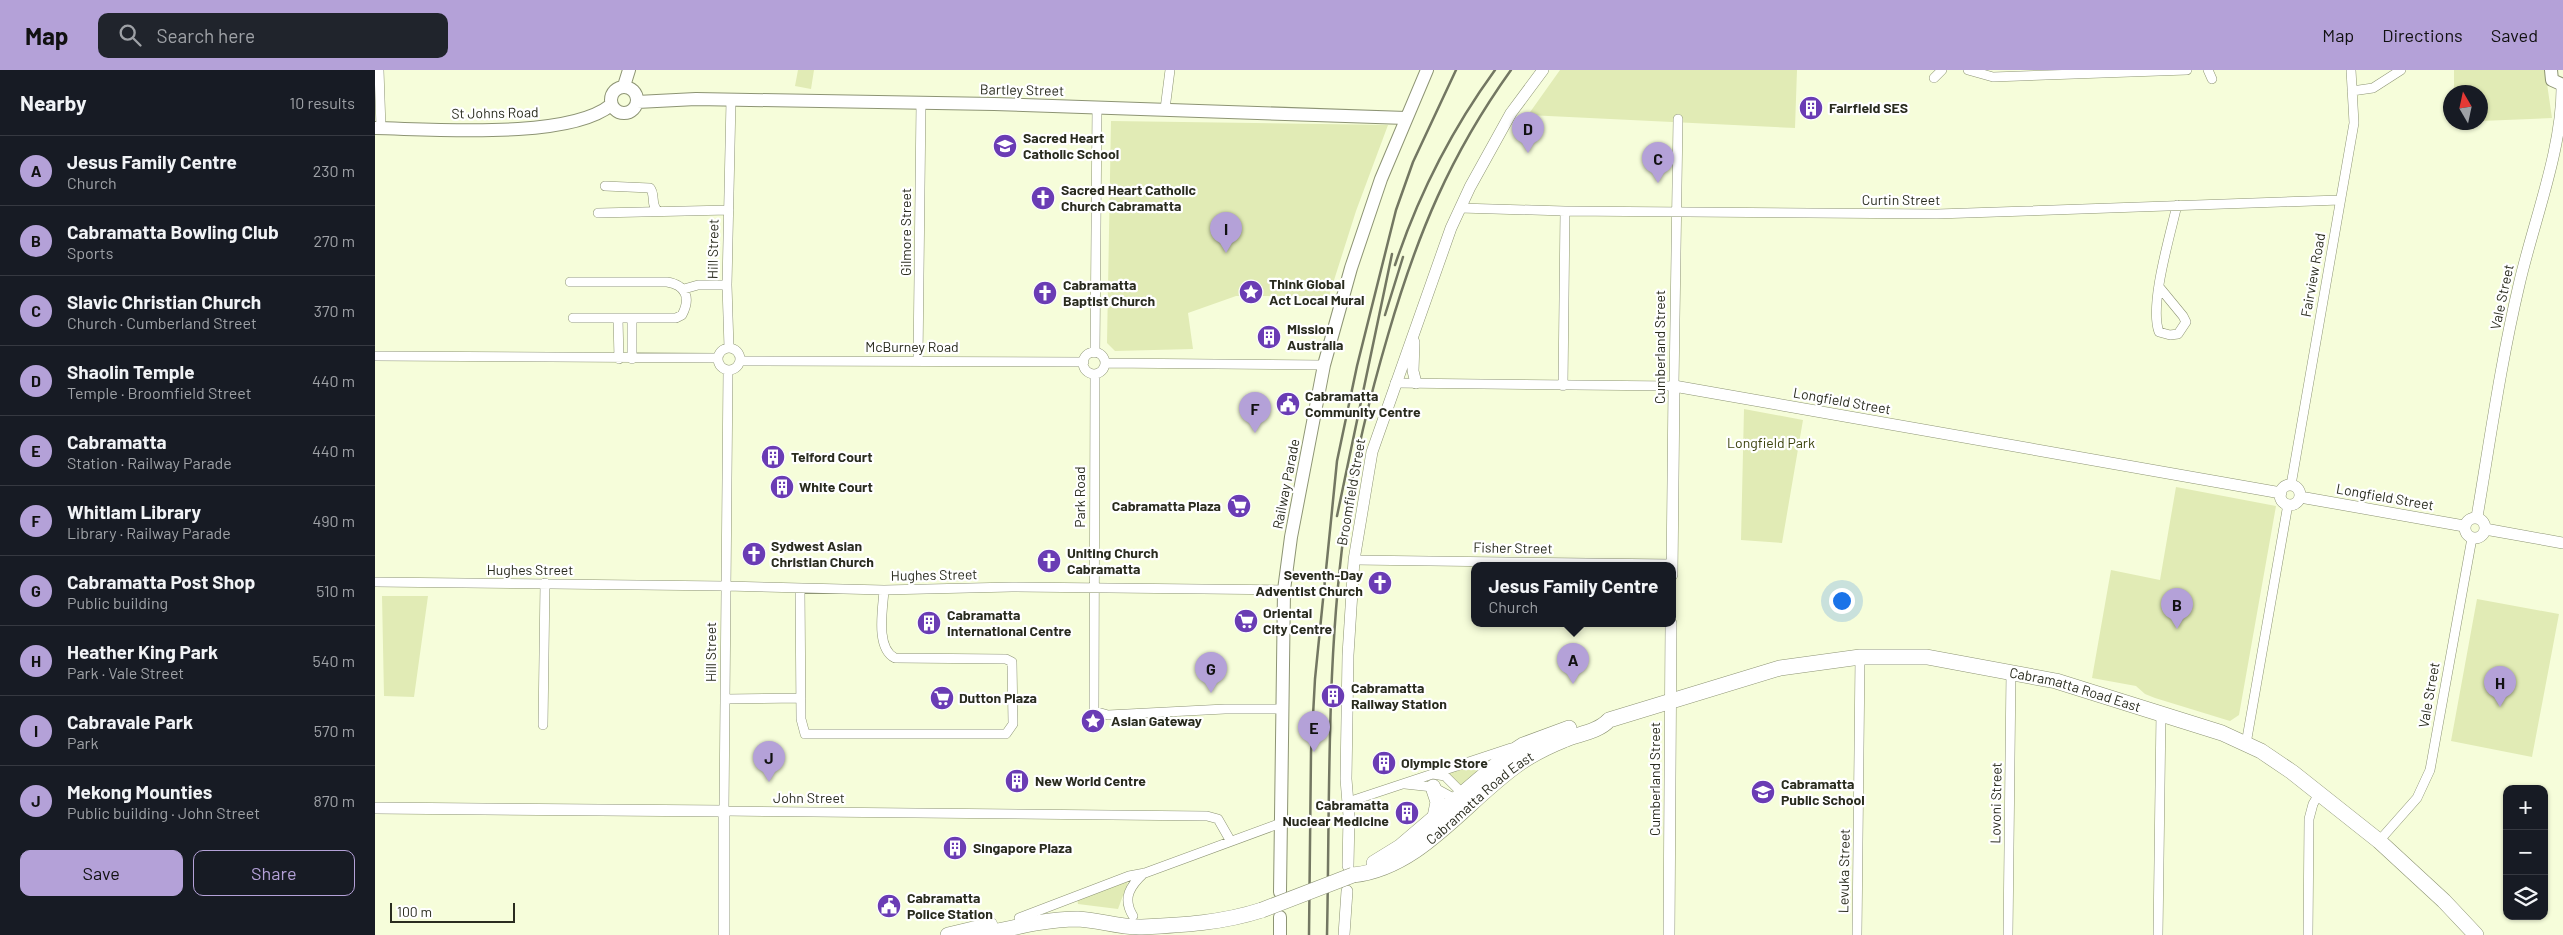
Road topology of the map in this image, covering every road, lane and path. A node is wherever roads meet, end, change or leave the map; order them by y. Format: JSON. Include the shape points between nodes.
{"nodes":[{"id":1,"x":379,"y":70,"type":"edge"},
{"id":2,"x":629,"y":70,"type":"edge"},
{"id":3,"x":1170,"y":70,"type":"edge"},
{"id":4,"x":1427,"y":70,"type":"edge"},
{"id":5,"x":1543,"y":70,"type":"edge"},
{"id":6,"x":1943,"y":70,"type":"edge"},
{"id":7,"x":1968,"y":70,"type":"edge"},
{"id":8,"x":2187,"y":70,"type":"edge"},
{"id":9,"x":2351,"y":70,"type":"edge"},
{"id":10,"x":2401,"y":70,"type":"edge"},
{"id":11,"x":2551,"y":70,"type":"edge"},
{"id":12,"x":2056,"y":72,"type":"edge"},
{"id":13,"x":1934,"y":78,"type":"dead end"},
{"id":14,"x":2563,"y":85,"type":"edge"},
{"id":15,"x":624,"y":86,"type":"junction"},
{"id":16,"x":2352,"y":91,"type":"junction"},
{"id":17,"x":731,"y":100,"type":"junction"},
{"id":18,"x":637,"y":102,"type":"junction"},
{"id":19,"x":921,"y":103,"type":"junction"},
{"id":20,"x":611,"y":105,"type":"junction"},
{"id":21,"x":1097,"y":107,"type":"junction"},
{"id":22,"x":1165,"y":109,"type":"junction"},
{"id":23,"x":1406,"y":118,"type":"junction"},
{"id":24,"x":1678,"y":119,"type":"dead end"},
{"id":25,"x":378,"y":128,"type":"edge"},
{"id":26,"x":605,"y":186,"type":"dead end"},
{"id":27,"x":2340,"y":200,"type":"junction"},
{"id":28,"x":2177,"y":205,"type":"junction"},
{"id":29,"x":1460,"y":208,"type":"junction"},
{"id":30,"x":729,"y":210,"type":"junction"},
{"id":31,"x":658,"y":211,"type":"junction"},
{"id":32,"x":1565,"y":211,"type":"junction"},
{"id":33,"x":1676,"y":211,"type":"junction"},
{"id":34,"x":598,"y":214,"type":"dead end"},
{"id":35,"x":570,"y":282,"type":"dead end"},
{"id":36,"x":727,"y":285,"type":"junction"},
{"id":37,"x":2160,"y":288,"type":"junction"},
{"id":38,"x":684,"y":289,"type":"junction"},
{"id":39,"x":573,"y":318,"type":"dead end"},
{"id":40,"x":619,"y":319,"type":"junction"},
{"id":41,"x":632,"y":319,"type":"junction"},
{"id":42,"x":1415,"y":328,"type":"junction"},
{"id":43,"x":729,"y":348,"type":"junction"},
{"id":44,"x":1095,"y":353,"type":"junction"},
{"id":45,"x":375,"y":356,"type":"edge"},
{"id":46,"x":717,"y":358,"type":"junction"},
{"id":47,"x":619,"y":359,"type":"junction"},
{"id":48,"x":632,"y":359,"type":"junction"},
{"id":49,"x":740,"y":361,"type":"junction"},
{"id":50,"x":918,"y":361,"type":"junction"},
{"id":51,"x":1084,"y":362,"type":"junction"},
{"id":52,"x":1105,"y":363,"type":"junction"},
{"id":53,"x":1324,"y":365,"type":"junction"},
{"id":54,"x":728,"y":370,"type":"junction"},
{"id":55,"x":1095,"y":374,"type":"junction"},
{"id":56,"x":1395,"y":383,"type":"junction"},
{"id":57,"x":1415,"y":383,"type":"junction"},
{"id":58,"x":1563,"y":386,"type":"junction"},
{"id":59,"x":1674,"y":386,"type":"junction"},
{"id":60,"x":2291,"y":485,"type":"junction"},
{"id":61,"x":2281,"y":493,"type":"junction"},
{"id":62,"x":2300,"y":497,"type":"junction"},
{"id":63,"x":2288,"y":504,"type":"junction"},
{"id":64,"x":2477,"y":517,"type":"junction"},
{"id":65,"x":2464,"y":526,"type":"junction"},
{"id":66,"x":2485,"y":530,"type":"junction"},
{"id":67,"x":2472,"y":538,"type":"junction"},
{"id":68,"x":2563,"y":543,"type":"edge"},
{"id":69,"x":1354,"y":560,"type":"junction"},
{"id":70,"x":1672,"y":562,"type":"edge"},
{"id":71,"x":1471,"y":563,"type":"edge"},
{"id":72,"x":375,"y":582,"type":"edge"},
{"id":73,"x":545,"y":583,"type":"junction"},
{"id":74,"x":726,"y":586,"type":"junction"},
{"id":75,"x":800,"y":588,"type":"junction"},
{"id":76,"x":1093,"y":588,"type":"junction"},
{"id":77,"x":883,"y":590,"type":"junction"},
{"id":78,"x":1285,"y":590,"type":"junction"},
{"id":79,"x":1671,"y":627,"type":"edge"},
{"id":80,"x":1859,"y":657,"type":"junction"},
{"id":81,"x":2011,"y":671,"type":"junction"},
{"id":82,"x":725,"y":698,"type":"junction"},
{"id":83,"x":801,"y":698,"type":"junction"},
{"id":84,"x":1671,"y":700,"type":"junction"},
{"id":85,"x":1283,"y":709,"type":"junction"},
{"id":86,"x":2161,"y":712,"type":"junction"},
{"id":87,"x":1609,"y":720,"type":"junction"},
{"id":88,"x":543,"y":725,"type":"dead end"},
{"id":89,"x":2246,"y":744,"type":"junction"},
{"id":90,"x":1523,"y":745,"type":"junction"},
{"id":91,"x":1431,"y":780,"type":"junction"},
{"id":92,"x":1405,"y":784,"type":"junction"},
{"id":93,"x":2319,"y":794,"type":"junction"},
{"id":94,"x":1464,"y":801,"type":"junction"},
{"id":95,"x":1348,"y":802,"type":"junction"},
{"id":96,"x":375,"y":808,"type":"edge"},
{"id":97,"x":724,"y":811,"type":"junction"},
{"id":98,"x":1435,"y":817,"type":"junction"},
{"id":99,"x":1281,"y":822,"type":"junction"},
{"id":100,"x":1230,"y":840,"type":"junction"},
{"id":101,"x":2379,"y":841,"type":"junction"},
{"id":102,"x":1370,"y":869,"type":"junction"},
{"id":103,"x":1351,"y":871,"type":"junction"},
{"id":104,"x":1145,"y":873,"type":"junction"},
{"id":105,"x":1347,"y":891,"type":"dead end"},
{"id":106,"x":1280,"y":892,"type":"dead end"},
{"id":107,"x":1133,"y":916,"type":"junction"},
{"id":108,"x":1281,"y":917,"type":"dead end"},
{"id":109,"x":1019,"y":918,"type":"junction"},
{"id":110,"x":1158,"y":924,"type":"junction"},
{"id":111,"x":1118,"y":929,"type":"edge"},
{"id":112,"x":723,"y":935,"type":"edge"},
{"id":113,"x":948,"y":935,"type":"edge"},
{"id":114,"x":980,"y":935,"type":"edge"},
{"id":115,"x":1280,"y":935,"type":"edge"},
{"id":116,"x":1344,"y":935,"type":"edge"},
{"id":117,"x":1669,"y":935,"type":"edge"},
{"id":118,"x":1857,"y":935,"type":"edge"},
{"id":119,"x":2008,"y":935,"type":"edge"},
{"id":120,"x":2158,"y":935,"type":"edge"},
{"id":121,"x":2307,"y":935,"type":"edge"},
{"id":122,"x":2476,"y":935,"type":"edge"}],
"edges":[{"from":1,"to":25,"type":"street"},
{"from":2,"to":15,"type":"main road"},
{"from":3,"to":22,"type":"street"},
{"from":4,"to":23,"type":"main road","name":"Railway Parade"},
{"from":5,"to":29,"type":"street","name":"Broomfield Street","via":[[1511,113]]},
{"from":6,"to":13,"type":"street"},
{"from":7,"to":12,"type":"street","via":[[1993,77]]},
{"from":8,"to":12,"type":"street"},
{"from":9,"to":16,"type":"street","name":"Fairview Road"},
{"from":10,"to":16,"type":"street","via":[[2373,88]]},
{"from":11,"to":14,"type":"main road","via":[[2552,80]]},
{"from":14,"to":64,"type":"street","name":"Vale Street","via":[[2556,145],[2519,285]]},
{"from":15,"to":18,"type":"main road","via":[[635,93]]},
{"from":15,"to":20,"type":"main road","via":[[612,92]]},
{"from":16,"to":27,"type":"street","name":"Fairview Road","via":[[2354,123]]},
{"from":17,"to":18,"type":"main road","name":"Bartley Street"},
{"from":17,"to":19,"type":"main road","name":"Bartley Street"},
{"from":17,"to":30,"type":"street","name":"Hill Street"},
{"from":18,"to":20,"type":"main road","via":[[625,113]]},
{"from":19,"to":21,"type":"main road","name":"Bartley Street"},
{"from":19,"to":50,"type":"street","name":"Gilmore Street"},
{"from":20,"to":25,"type":"main road","name":"St Johns Road","via":[[589,118],[550,127]]},
{"from":21,"to":22,"type":"main road","name":"Bartley Street"},
{"from":21,"to":44,"type":"street"},
{"from":22,"to":23,"type":"main road","name":"Bartley Street"},
{"from":23,"to":53,"type":"main road","name":"Railway Parade","via":[[1357,250]]},
{"from":24,"to":33,"type":"street","name":"Cumberland Street"},
{"from":26,"to":31,"type":"street","via":[[650,188]]},
{"from":27,"to":28,"type":"street","name":"Curtin Street"},
{"from":27,"to":60,"type":"street","name":"Fairview Road"},
{"from":28,"to":33,"type":"street","name":"Curtin Street","via":[[1937,214]]},
{"from":28,"to":37,"type":"street"},
{"from":29,"to":32,"type":"street","name":"Curtin Street"},
{"from":29,"to":42,"type":"street","name":"Broomfield Street"},
{"from":30,"to":31,"type":"street","name":"Hill Street"},
{"from":30,"to":36,"type":"street","name":"Hill Street"},
{"from":31,"to":34,"type":"street","name":"Hill Street"},
{"from":32,"to":33,"type":"street","name":"Curtin Street"},
{"from":32,"to":58,"type":"street"},
{"from":33,"to":59,"type":"street","name":"Cumberland Street"},
{"from":35,"to":38,"type":"street","via":[[667,282]]},
{"from":36,"to":38,"type":"street","via":[[698,285]]},
{"from":36,"to":43,"type":"street","name":"Hill Street"},
{"from":37,"to":37,"type":"street","via":[[2155,322],[2159,332],[2178,334],[2186,322]]},
{"from":38,"to":41,"type":"street","via":[[682,315],[676,318]]},
{"from":39,"to":40,"type":"street"},
{"from":40,"to":41,"type":"street"},
{"from":40,"to":47,"type":"street"},
{"from":41,"to":48,"type":"street"},
{"from":42,"to":56,"type":"street","name":"Broomfield Street"},
{"from":42,"to":57,"type":"street"},
{"from":43,"to":46,"type":"street","via":[[720,352]]},
{"from":43,"to":49,"type":"street","via":[[738,353]]},
{"from":44,"to":51,"type":"street","via":[[1086,356]]},
{"from":44,"to":52,"type":"street","via":[[1101,355]]},
{"from":45,"to":47,"type":"street"},
{"from":46,"to":48,"type":"street"},
{"from":46,"to":54,"type":"street","via":[[719,365]]},
{"from":47,"to":48,"type":"street"},
{"from":49,"to":50,"type":"street","name":"McBurney Road"},
{"from":49,"to":54,"type":"street","via":[[737,367]]},
{"from":50,"to":51,"type":"street","name":"McBurney Road"},
{"from":51,"to":55,"type":"street","via":[[1087,370]]},
{"from":52,"to":53,"type":"street"},
{"from":52,"to":55,"type":"street","via":[[1101,372]]},
{"from":53,"to":78,"type":"main road","name":"Railway Parade","via":[[1291,536]]},
{"from":54,"to":74,"type":"street","name":"Hill Street"},
{"from":55,"to":76,"type":"street","name":"Park Road"},
{"from":56,"to":57,"type":"street","name":"Longfield Street"},
{"from":56,"to":69,"type":"street","name":"Broomfield Street","via":[[1372,452]]},
{"from":57,"to":58,"type":"street","name":"Longfield Street"},
{"from":58,"to":59,"type":"street","name":"Longfield Street"},
{"from":59,"to":61,"type":"street","name":"Longfield Street"},
{"from":59,"to":70,"type":"street","name":"Cumberland Street"},
{"from":60,"to":61,"type":"street","via":[[2285,486]]},
{"from":60,"to":62,"type":"street","via":[[2297,488]]},
{"from":61,"to":63,"type":"street","via":[[2282,500]]},
{"from":62,"to":63,"type":"street"},
{"from":62,"to":65,"type":"street","name":"Longfield Street"},
{"from":63,"to":89,"type":"street"},
{"from":64,"to":65,"type":"street","via":[[2470,518]]},
{"from":64,"to":66,"type":"street","via":[[2483,521]]},
{"from":65,"to":67,"type":"street"},
{"from":66,"to":67,"type":"street"},
{"from":66,"to":68,"type":"street"},
{"from":67,"to":101,"type":"street","name":"Vale Street","via":[[2430,770],[2417,798]]},
{"from":69,"to":71,"type":"street","name":"Fisher Street"},
{"from":69,"to":95,"type":"street","name":"Broomfield Street","via":[[1348,655]]},
{"from":72,"to":73,"type":"street","name":"Hughes Street"},
{"from":73,"to":74,"type":"street","name":"Hughes Street"},
{"from":73,"to":88,"type":"street"},
{"from":74,"to":75,"type":"street","name":"Hughes Street"},
{"from":74,"to":82,"type":"street","name":"Hill Street"},
{"from":75,"to":77,"type":"street","name":"Hughes Street"},
{"from":75,"to":83,"type":"street"},
{"from":76,"to":77,"type":"street","name":"Hughes Street"},
{"from":76,"to":78,"type":"street","name":"Hughes Street"},
{"from":76,"to":85,"type":"street","name":"Park Road","via":[[1094,711],[1109,715]]},
{"from":77,"to":83,"type":"street","via":[[883,634],[887,651],[895,658],[1009,660],[1014,666],[1013,724],[1006,734],[805,734]]},
{"from":78,"to":85,"type":"main road","name":"Railway Parade"},
{"from":79,"to":84,"type":"street","name":"Cumberland Street"},
{"from":80,"to":81,"type":"main road","name":"Cabramatta Road East","via":[[1927,657]]},
{"from":80,"to":84,"type":"main road","name":"Cabramatta Road East","via":[[1780,668]]},
{"from":80,"to":118,"type":"street","name":"Levuka Street"},
{"from":81,"to":86,"type":"main road","name":"Cabramatta Road East"},
{"from":81,"to":119,"type":"street","name":"Lovoni Street"},
{"from":82,"to":83,"type":"street"},
{"from":82,"to":97,"type":"street","name":"Hill Street"},
{"from":84,"to":87,"type":"main road","name":"Cabramatta Road East"},
{"from":84,"to":117,"type":"street","name":"Cumberland Street"},
{"from":85,"to":99,"type":"main road","name":"Railway Parade"},
{"from":86,"to":89,"type":"main road","name":"Cabramatta Road East"},
{"from":86,"to":120,"type":"street"},
{"from":87,"to":90,"type":"main road","name":"Cabramatta Road East","via":[[1600,718]]},
{"from":87,"to":94,"type":"main road","name":"Cabramatta Road East","via":[[1603,726],[1530,757]]},
{"from":89,"to":93,"type":"main road","name":"Cabramatta Road East","via":[[2274,760]]},
{"from":90,"to":91,"type":"street","name":"Cabramatta Road East"},
{"from":90,"to":94,"type":"main road","name":"Cabramatta Road East"},
{"from":91,"to":92,"type":"street","name":"Cabramatta Road East"},
{"from":91,"to":92,"type":"street","name":"Cabramatta Road East"},
{"from":91,"to":94,"type":"street","name":"Cabramatta Road East"},
{"from":91,"to":94,"type":"street","name":"Cabramatta Road East","via":[[1445,776]]},
{"from":91,"to":98,"type":"main road","via":[[1438,802]]},
{"from":92,"to":95,"type":"street","name":"Cabramatta Road East"},
{"from":93,"to":101,"type":"main road","name":"Cabramatta Road East"},
{"from":93,"to":121,"type":"street","via":[[2309,820]]},
{"from":94,"to":98,"type":"main road","name":"Cabramatta Road East"},
{"from":94,"to":102,"type":"main road","name":"Cabramatta Road East","via":[[1416,850]]},
{"from":95,"to":103,"type":"street","name":"Broomfield Street"},
{"from":96,"to":97,"type":"street","name":"John Street"},
{"from":97,"to":100,"type":"street","name":"John Street","via":[[1207,816],[1218,819]]},
{"from":97,"to":112,"type":"street","name":"Hill Street"},
{"from":98,"to":102,"type":"main road","name":"Cabramatta Road East"},
{"from":99,"to":100,"type":"street"},
{"from":99,"to":106,"type":"main road","name":"Railway Parade"},
{"from":100,"to":104,"type":"street"},
{"from":101,"to":122,"type":"main road","name":"Cabramatta Road East"},
{"from":102,"to":103,"type":"main road","name":"Cabramatta Road East"},
{"from":103,"to":110,"type":"main road","name":"Cabramatta Road East","bridge":true,"via":[[1262,910],[1205,924]]},
{"from":104,"to":107,"type":"street","via":[[1128,892],[1127,905]]},
{"from":104,"to":109,"type":"street","via":[[1129,876]]},
{"from":105,"to":116,"type":"street"},
{"from":107,"to":109,"type":"main road","via":[[1067,910]]},
{"from":107,"to":110,"type":"main road"},
{"from":108,"to":115,"type":"main road"},
{"from":109,"to":113,"type":"main road"},
{"from":110,"to":111,"type":"main road"},
{"from":111,"to":114,"type":"main road","via":[[1093,920],[1061,920]]}]}
